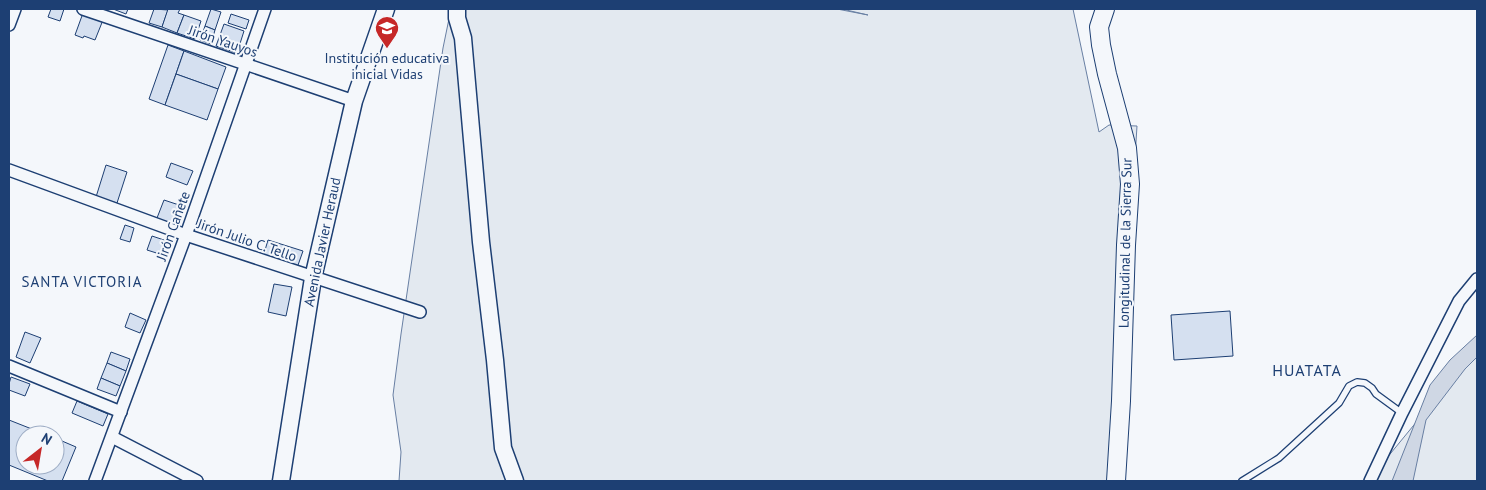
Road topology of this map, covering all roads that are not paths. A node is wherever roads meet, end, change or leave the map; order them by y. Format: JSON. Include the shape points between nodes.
{"nodes":[{"id":1,"x":15,"y":9,"type":"edge"},
{"id":2,"x":83,"y":9,"type":"edge"},
{"id":3,"x":266,"y":9,"type":"edge"},
{"id":4,"x":386,"y":9,"type":"edge"},
{"id":5,"x":457,"y":9,"type":"edge"},
{"id":6,"x":1105,"y":9,"type":"edge"},
{"id":7,"x":9,"y":25,"type":"edge"},
{"id":8,"x":246,"y":64,"type":"junction"},
{"id":9,"x":354,"y":101,"type":"junction"},
{"id":10,"x":9,"y":170,"type":"edge"},
{"id":11,"x":186,"y":235,"type":"junction"},
{"id":12,"x":313,"y":278,"type":"junction"},
{"id":13,"x":1477,"y":279,"type":"edge"},
{"id":14,"x":420,"y":312,"type":"dead end"},
{"id":15,"x":9,"y":366,"type":"edge"},
{"id":16,"x":121,"y":412,"type":"junction"},
{"id":17,"x":1402,"y":413,"type":"junction"},
{"id":18,"x":112,"y":437,"type":"junction"},
{"id":19,"x":95,"y":481,"type":"edge"},
{"id":20,"x":197,"y":481,"type":"edge"},
{"id":21,"x":281,"y":481,"type":"edge"},
{"id":22,"x":515,"y":481,"type":"edge"},
{"id":23,"x":1116,"y":481,"type":"edge"},
{"id":24,"x":1242,"y":481,"type":"edge"},
{"id":25,"x":1370,"y":481,"type":"edge"}],
"edges":[{"from":1,"to":7,"type":"street"},
{"from":2,"to":8,"type":"street","name":"Jirón Yauyos"},
{"from":3,"to":8,"type":"street","name":"Jirón Cañete"},
{"from":4,"to":9,"type":"main road","name":"Avenida Javier Heraud"},
{"from":5,"to":22,"type":"main road","via":[[463,38],[503,448]]},
{"from":6,"to":23,"type":"main road","name":"Longitudinal de la Sierra Sur","via":[[1099,27],[1101,46],[1127,148],[1130,184]]},
{"from":8,"to":9,"type":"street","name":"Jirón Yauyos"},
{"from":8,"to":11,"type":"street","name":"Jirón Cañete"},
{"from":9,"to":12,"type":"main road","name":"Avenida Javier Heraud"},
{"from":10,"to":11,"type":"street","name":"Jirón Julio C. Tello"},
{"from":11,"to":12,"type":"street","name":"Jirón Julio C. Tello"},
{"from":11,"to":16,"type":"street","name":"Jirón Cañete"},
{"from":12,"to":14,"type":"street","name":"Jirón Julio C. Tello"},
{"from":12,"to":21,"type":"main road","name":"Avenida Javier Heraud"},
{"from":13,"to":17,"type":"street","via":[[1459,301]]},
{"from":15,"to":16,"type":"street"},
{"from":16,"to":18,"type":"street","name":"Jirón Cañete"},
{"from":17,"to":24,"type":"lane","via":[[1365,383],[1357,382],[1349,386],[1339,403],[1279,458]]},
{"from":17,"to":25,"type":"street"},
{"from":18,"to":19,"type":"street","name":"Jirón Cañete"},
{"from":18,"to":20,"type":"street"}]}
